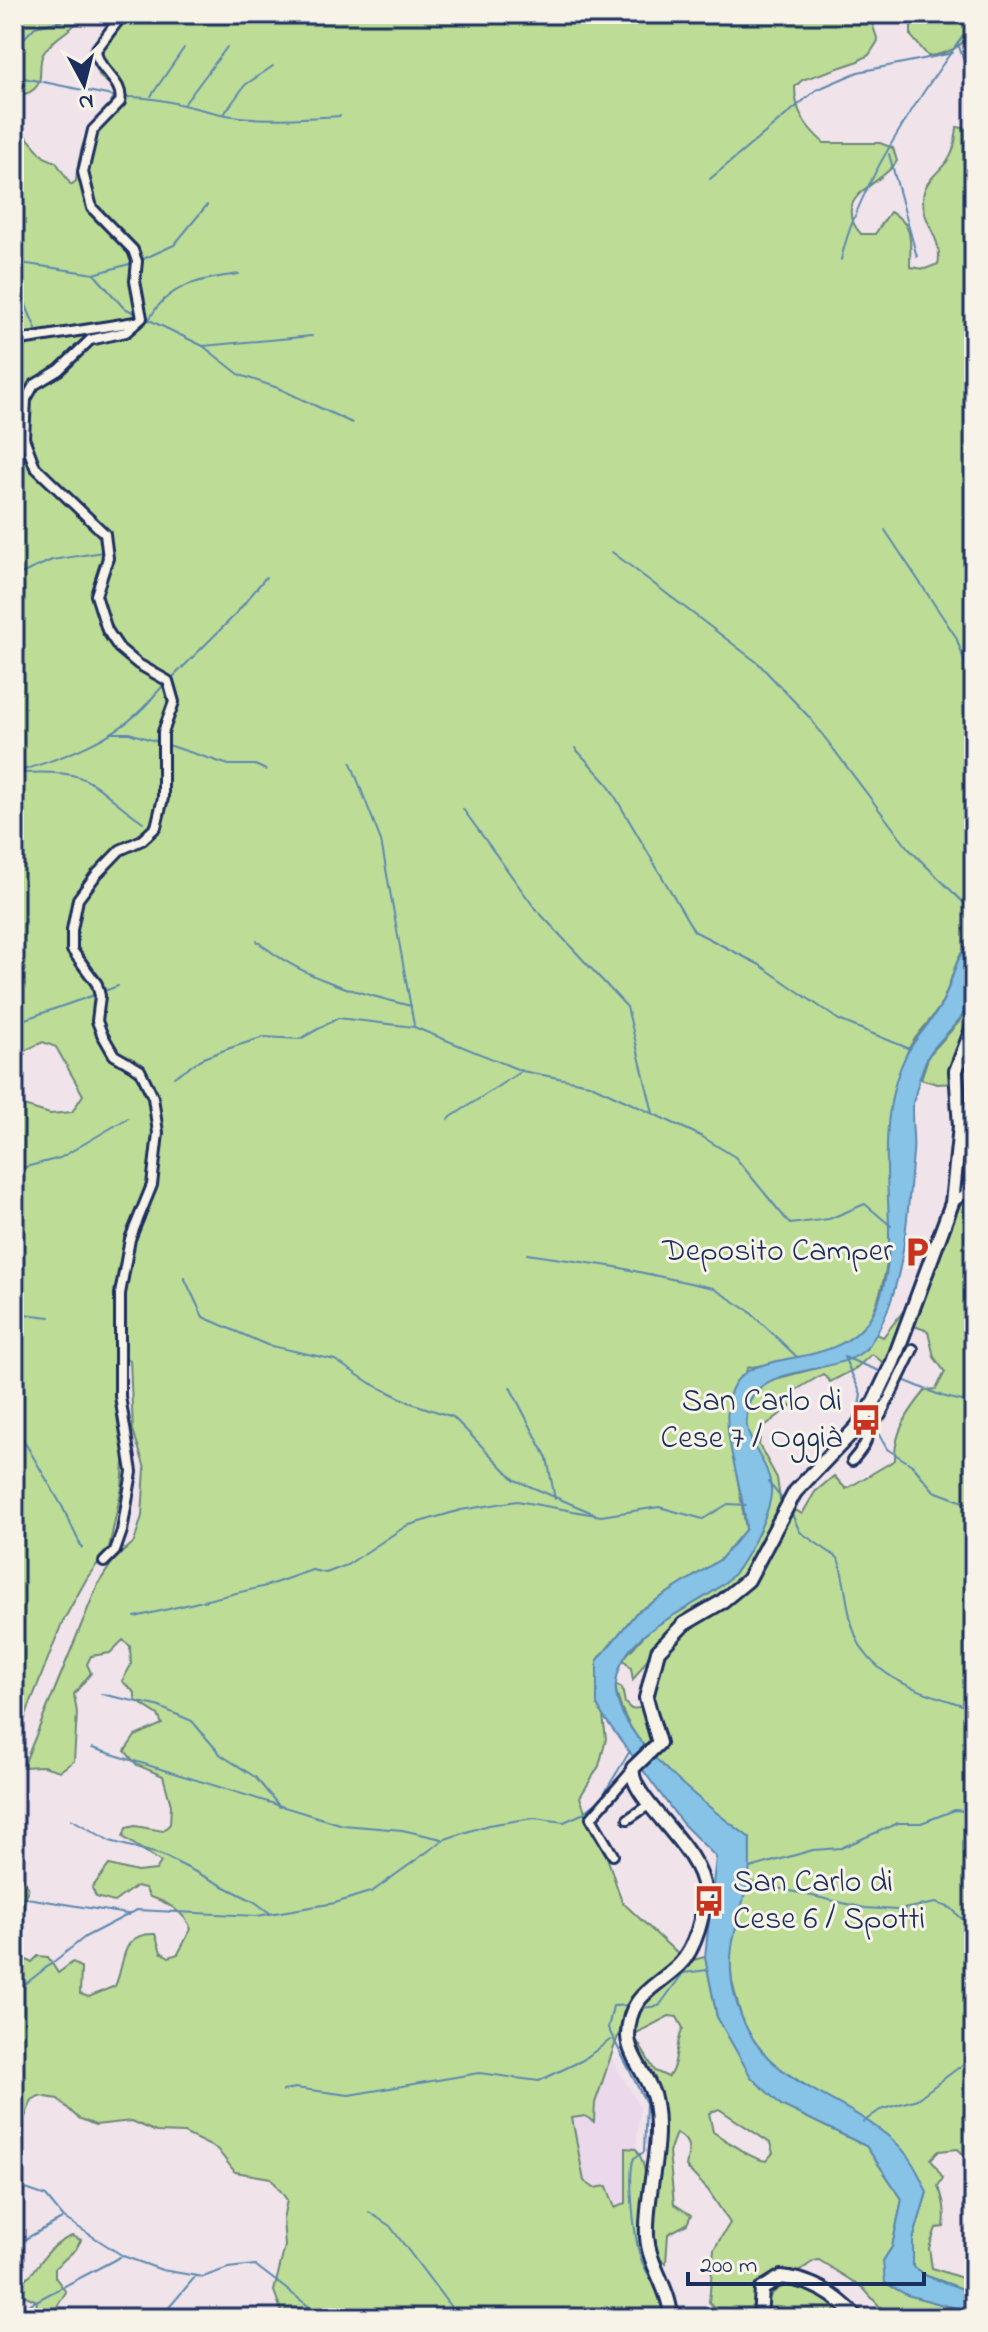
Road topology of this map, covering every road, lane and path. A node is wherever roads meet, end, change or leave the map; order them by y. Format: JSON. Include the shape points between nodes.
{"nodes":[{"id":1,"x":123,"y":14,"type":"edge"},
{"id":2,"x":138,"y":321,"type":"junction"},
{"id":3,"x":14,"y":341,"type":"edge"},
{"id":4,"x":974,"y":1024,"type":"edge"},
{"id":5,"x":969,"y":1044,"type":"edge"},
{"id":6,"x":974,"y":1158,"type":"edge"},
{"id":7,"x":952,"y":1203,"type":"junction"},
{"id":8,"x":913,"y":1349,"type":"dead end"},
{"id":9,"x":866,"y":1415,"type":"junction"},
{"id":10,"x":852,"y":1461,"type":"dead end"},
{"id":11,"x":104,"y":1562,"type":"dead end"},
{"id":12,"x":632,"y":1770,"type":"junction"},
{"id":13,"x":650,"y":1804,"type":"junction"},
{"id":14,"x":628,"y":1819,"type":"dead end"},
{"id":15,"x":613,"y":1855,"type":"dead end"},
{"id":16,"x":671,"y":2318,"type":"edge"},
{"id":17,"x":760,"y":2318,"type":"edge"},
{"id":18,"x":857,"y":2318,"type":"edge"}],
"edges":[{"from":1,"to":2,"type":"street","via":[[96,50],[101,66],[119,86],[120,102],[93,130],[83,172],[92,208],[124,239],[137,261],[142,318]]},
{"from":2,"to":3,"type":"street"},
{"from":2,"to":11,"type":"street","via":[[126,332],[90,340],[34,385],[25,410],[24,438],[35,467],[105,534],[108,558],[96,595],[107,630],[119,648],[168,681],[174,702],[163,732],[163,798],[156,827],[109,860],[73,913],[72,950],[97,984],[97,1021],[114,1055],[140,1070],[153,1097],[158,1133],[152,1185],[130,1239],[120,1294],[120,1396],[132,1472],[122,1531]]},
{"from":4,"to":5,"type":"street"},
{"from":5,"to":7,"type":"street","via":[[956,1071],[960,1126]]},
{"from":6,"to":7,"type":"street","via":[[965,1194]]},
{"from":7,"to":9,"type":"street","via":[[925,1267],[909,1326]]},
{"from":8,"to":9,"type":"street","via":[[881,1415]]},
{"from":9,"to":10,"type":"street","via":[[869,1433]]},
{"from":9,"to":12,"type":"street","via":[[842,1447],[795,1492],[748,1580],[684,1624],[658,1651],[646,1698],[659,1743]]},
{"from":12,"to":13,"type":"street"},
{"from":12,"to":15,"type":"street","via":[[591,1818]]},
{"from":13,"to":14,"type":"street"},
{"from":13,"to":16,"type":"street","via":[[690,1850],[702,1878],[685,1958],[639,1999],[629,2042],[655,2101],[648,2248]]},
{"from":17,"to":18,"type":"street","via":[[762,2289],[781,2277],[819,2288]]}]}
